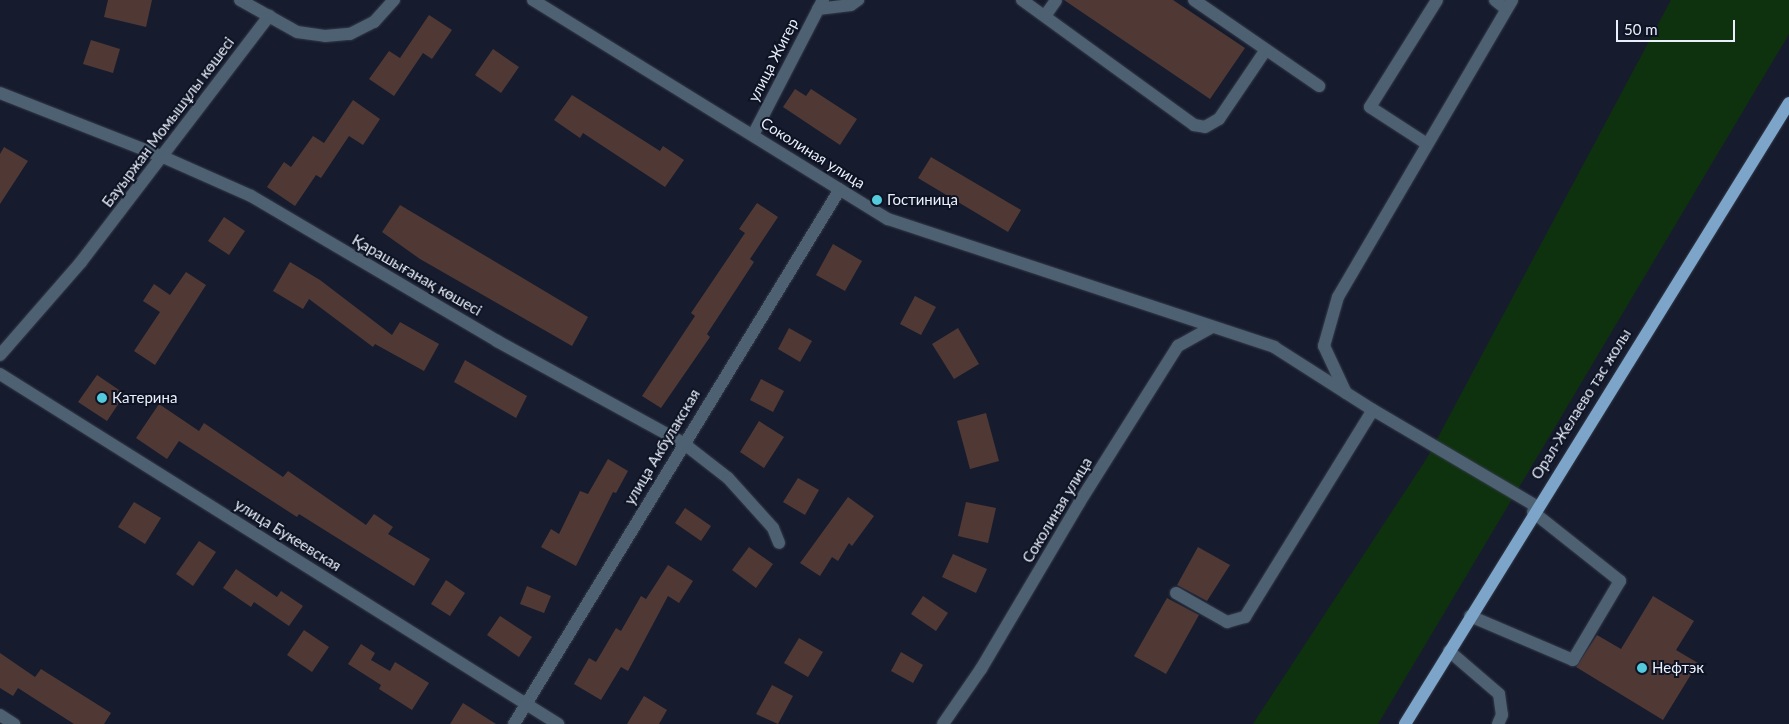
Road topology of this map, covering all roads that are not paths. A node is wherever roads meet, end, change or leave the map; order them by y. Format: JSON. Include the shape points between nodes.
{"nodes":[{"id":1,"x":240,"y":0,"type":"edge"},
{"id":2,"x":394,"y":0,"type":"edge"},
{"id":3,"x":532,"y":0,"type":"edge"},
{"id":4,"x":858,"y":0,"type":"edge"},
{"id":5,"x":1022,"y":0,"type":"edge"},
{"id":6,"x":1056,"y":0,"type":"edge"},
{"id":7,"x":1437,"y":0,"type":"edge"},
{"id":8,"x":1495,"y":0,"type":"edge"},
{"id":9,"x":1196,"y":1,"type":"edge"},
{"id":10,"x":1509,"y":4,"type":"edge"},
{"id":11,"x":820,"y":5,"type":"edge"},
{"id":12,"x":268,"y":16,"type":"junction"},
{"id":13,"x":1045,"y":16,"type":"junction"},
{"id":14,"x":1265,"y":51,"type":"junction"},
{"id":15,"x":1319,"y":86,"type":"dead end"},
{"id":16,"x":0,"y":93,"type":"edge"},
{"id":17,"x":1789,"y":103,"type":"edge"},
{"id":18,"x":752,"y":135,"type":"junction"},
{"id":19,"x":1427,"y":144,"type":"junction"},
{"id":20,"x":163,"y":157,"type":"junction"},
{"id":21,"x":840,"y":189,"type":"junction"},
{"id":22,"x":1212,"y":327,"type":"junction"},
{"id":23,"x":0,"y":354,"type":"edge"},
{"id":24,"x":0,"y":374,"type":"edge"},
{"id":25,"x":1347,"y":394,"type":"junction"},
{"id":26,"x":1372,"y":410,"type":"junction"},
{"id":27,"x":683,"y":443,"type":"junction"},
{"id":28,"x":1535,"y":509,"type":"junction"},
{"id":29,"x":779,"y":543,"type":"dead end"},
{"id":30,"x":1176,"y":593,"type":"dead end"},
{"id":31,"x":1470,"y":616,"type":"junction"},
{"id":32,"x":1449,"y":651,"type":"junction"},
{"id":33,"x":526,"y":704,"type":"junction"},
{"id":34,"x":0,"y":715,"type":"edge"},
{"id":35,"x":14,"y":724,"type":"edge"},
{"id":36,"x":514,"y":724,"type":"edge"},
{"id":37,"x":558,"y":724,"type":"edge"},
{"id":38,"x":943,"y":724,"type":"edge"},
{"id":39,"x":1405,"y":724,"type":"edge"},
{"id":40,"x":1498,"y":724,"type":"edge"}],
"edges":[{"from":1,"to":12,"type":"street"},
{"from":2,"to":12,"type":"street","via":[[374,22],[350,34],[325,36],[297,32]]},
{"from":3,"to":18,"type":"street","name":"Соколиная улица"},
{"from":4,"to":11,"type":"street","via":[[851,5]]},
{"from":5,"to":13,"type":"street"},
{"from":6,"to":13,"type":"street"},
{"from":7,"to":19,"type":"street","via":[[1370,107]]},
{"from":8,"to":10,"type":"street"},
{"from":9,"to":14,"type":"street"},
{"from":10,"to":19,"type":"street"},
{"from":11,"to":18,"type":"street","name":"улица Жигер"},
{"from":12,"to":20,"type":"street","name":"Бауыржан Момышұлы көшесі"},
{"from":13,"to":14,"type":"street","via":[[1194,125],[1205,127],[1219,119]]},
{"from":14,"to":15,"type":"street"},
{"from":16,"to":20,"type":"street","name":"Қарашығанақ көшесі"},
{"from":17,"to":28,"type":"main road","name":"Орал-Желаево тас жолы"},
{"from":18,"to":21,"type":"street","name":"Соколиная улица"},
{"from":19,"to":25,"type":"street","via":[[1338,297],[1324,346]]},
{"from":20,"to":23,"type":"street","name":"Бауыржан Момышұлы көшесі","via":[[81,262]]},
{"from":20,"to":27,"type":"street","name":"Қарашығанақ көшесі","via":[[251,196],[497,341]]},
{"from":21,"to":22,"type":"street","name":"Соколиная улица","via":[[888,218]]},
{"from":21,"to":27,"type":"street","name":"улица Акбулакская"},
{"from":22,"to":25,"type":"street","name":"Соколиная улица","via":[[1274,347]]},
{"from":22,"to":38,"type":"street","name":"Соколиная улица","via":[[1178,346],[1079,503],[981,669]]},
{"from":24,"to":33,"type":"street","name":"улица Букеевская"},
{"from":25,"to":26,"type":"street","name":"Соколиная улица"},
{"from":26,"to":28,"type":"street","name":"Соколиная улица"},
{"from":26,"to":30,"type":"street","via":[[1245,617],[1227,622]]},
{"from":27,"to":29,"type":"street","name":"Қарашығанақ көшесі","via":[[728,478],[773,528]]},
{"from":27,"to":33,"type":"street","name":"улица Акбулакская"},
{"from":28,"to":31,"type":"main road","name":"Орал-Желаево тас жолы"},
{"from":28,"to":31,"type":"street","name":"Соколиная улица","via":[[1620,581],[1583,644],[1573,660]]},
{"from":31,"to":32,"type":"main road","name":"Орал-Желаево тас жолы"},
{"from":32,"to":39,"type":"main road","name":"Орал-Желаево тас жолы"},
{"from":32,"to":40,"type":"street","via":[[1499,694],[1502,715]]},
{"from":33,"to":36,"type":"street","name":"улица Акбулакская"},
{"from":33,"to":37,"type":"street","name":"улица Букеевская"},
{"from":34,"to":35,"type":"street"}]}
